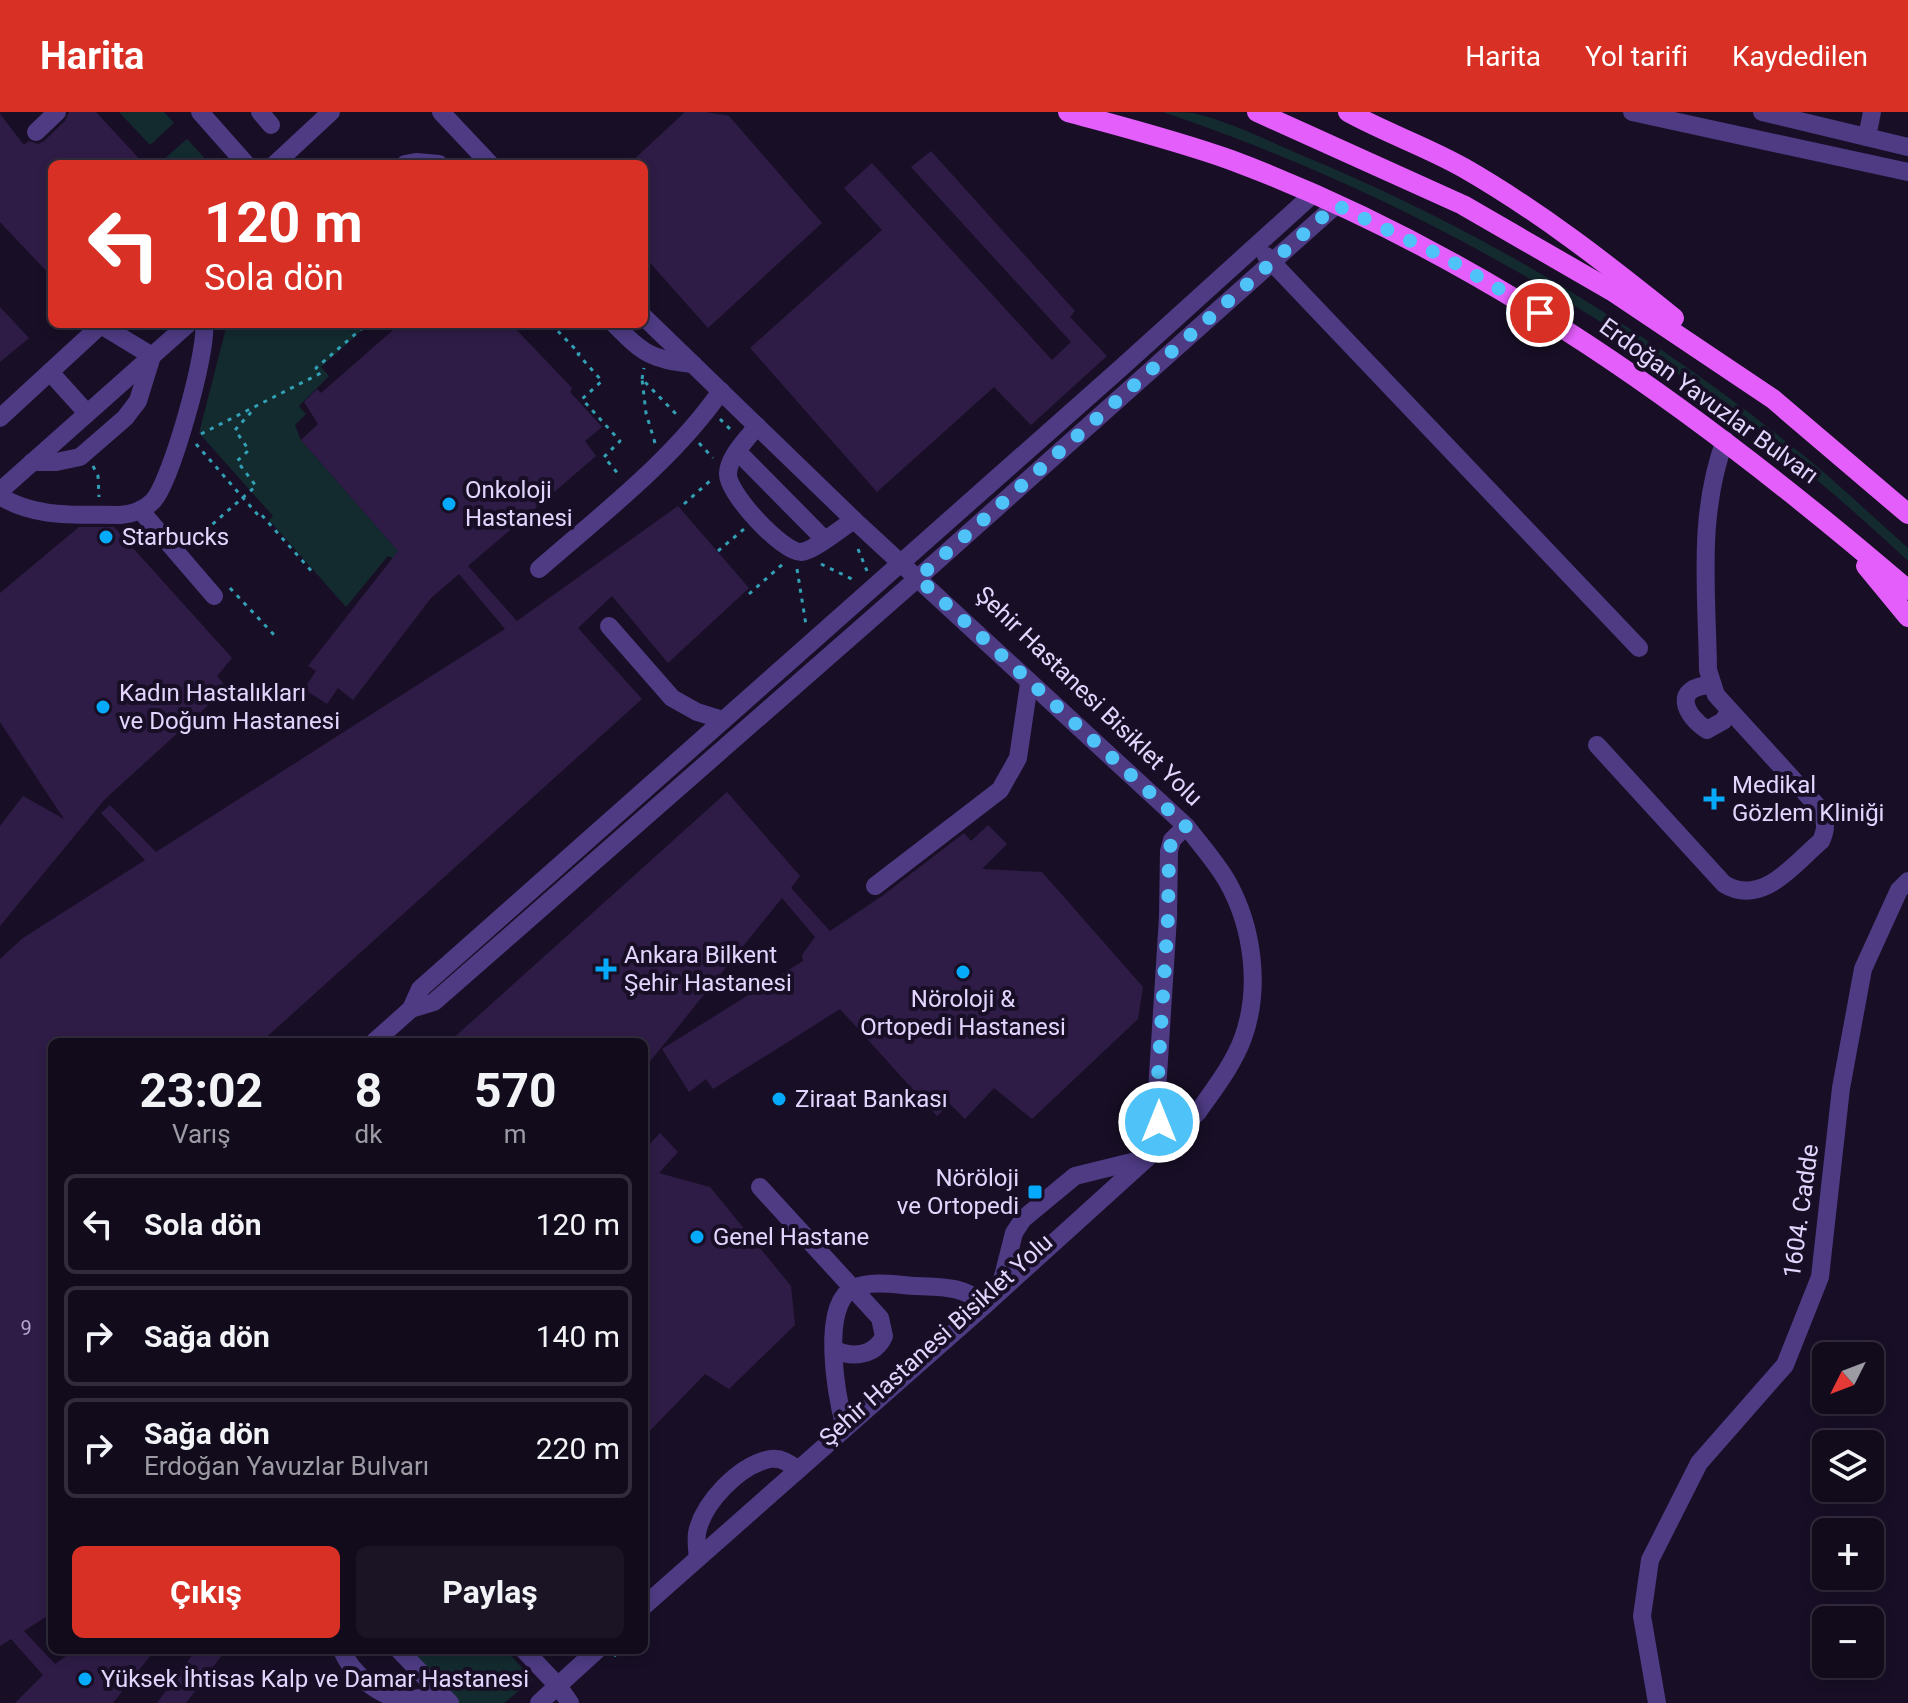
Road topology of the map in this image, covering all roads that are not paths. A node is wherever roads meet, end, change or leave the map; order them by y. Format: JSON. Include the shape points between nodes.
{"nodes":[{"id":1,"x":57,"y":112,"type":"edge"},
{"id":2,"x":200,"y":112,"type":"edge"},
{"id":3,"x":331,"y":112,"type":"edge"},
{"id":4,"x":441,"y":112,"type":"edge"},
{"id":5,"x":1068,"y":112,"type":"edge"},
{"id":6,"x":1257,"y":112,"type":"edge"},
{"id":7,"x":1348,"y":112,"type":"edge"},
{"id":8,"x":1632,"y":112,"type":"edge"},
{"id":9,"x":1762,"y":112,"type":"edge"},
{"id":10,"x":1872,"y":112,"type":"edge"},
{"id":11,"x":36,"y":132,"type":"dead end"},
{"id":12,"x":1867,"y":137,"type":"junction"},
{"id":13,"x":1908,"y":147,"type":"edge"},
{"id":14,"x":242,"y":160,"type":"edge"},
{"id":15,"x":279,"y":160,"type":"edge"},
{"id":16,"x":486,"y":160,"type":"edge"},
{"id":17,"x":1908,"y":172,"type":"edge"},
{"id":18,"x":1312,"y":195,"type":"junction"},
{"id":19,"x":1336,"y":205,"type":"junction"},
{"id":20,"x":1256,"y":246,"type":"junction"},
{"id":21,"x":1272,"y":263,"type":"junction"},
{"id":22,"x":648,"y":321,"type":"edge"},
{"id":23,"x":98,"y":328,"type":"edge"},
{"id":24,"x":108,"y":328,"type":"edge"},
{"id":25,"x":184,"y":328,"type":"edge"},
{"id":26,"x":204,"y":328,"type":"edge"},
{"id":27,"x":618,"y":328,"type":"edge"},
{"id":28,"x":152,"y":356,"type":"junction"},
{"id":29,"x":693,"y":364,"type":"junction"},
{"id":30,"x":50,"y":372,"type":"junction"},
{"id":31,"x":721,"y":391,"type":"junction"},
{"id":32,"x":1773,"y":399,"type":"junction"},
{"id":33,"x":86,"y":412,"type":"junction"},
{"id":34,"x":0,"y":418,"type":"edge"},
{"id":35,"x":757,"y":426,"type":"junction"},
{"id":36,"x":1725,"y":440,"type":"junction"},
{"id":37,"x":738,"y":452,"type":"junction"},
{"id":38,"x":32,"y":462,"type":"junction"},
{"id":39,"x":0,"y":494,"type":"edge"},
{"id":40,"x":140,"y":510,"type":"junction"},
{"id":41,"x":1908,"y":514,"type":"edge"},
{"id":42,"x":854,"y":520,"type":"junction"},
{"id":43,"x":1846,"y":537,"type":"junction"},
{"id":44,"x":824,"y":539,"type":"junction"},
{"id":45,"x":902,"y":562,"type":"junction"},
{"id":46,"x":539,"y":569,"type":"dead end"},
{"id":47,"x":918,"y":578,"type":"junction"},
{"id":48,"x":220,"y":590,"type":"road end"},
{"id":49,"x":1908,"y":590,"type":"edge"},
{"id":50,"x":1908,"y":617,"type":"edge"},
{"id":51,"x":609,"y":626,"type":"dead end"},
{"id":52,"x":1639,"y":648,"type":"dead end"},
{"id":53,"x":1029,"y":684,"type":"junction"},
{"id":54,"x":1711,"y":685,"type":"junction"},
{"id":55,"x":1730,"y":711,"type":"junction"},
{"id":56,"x":723,"y":720,"type":"junction"},
{"id":57,"x":1597,"y":745,"type":"dead end"},
{"id":58,"x":1186,"y":826,"type":"junction"},
{"id":59,"x":1908,"y":881,"type":"edge"},
{"id":60,"x":875,"y":886,"type":"dead end"},
{"id":61,"x":411,"y":1009,"type":"junction"},
{"id":62,"x":378,"y":1038,"type":"edge"},
{"id":63,"x":1168,"y":1139,"type":"junction"},
{"id":64,"x":1147,"y":1158,"type":"junction"},
{"id":65,"x":760,"y":1187,"type":"dead end"},
{"id":66,"x":853,"y":1288,"type":"junction"},
{"id":67,"x":992,"y":1298,"type":"junction"},
{"id":68,"x":835,"y":1350,"type":"junction"},
{"id":69,"x":845,"y":1428,"type":"junction"},
{"id":70,"x":798,"y":1470,"type":"junction"},
{"id":71,"x":698,"y":1558,"type":"junction"},
{"id":72,"x":648,"y":1602,"type":"edge"},
{"id":73,"x":344,"y":1654,"type":"edge"},
{"id":74,"x":403,"y":1654,"type":"edge"},
{"id":75,"x":528,"y":1654,"type":"edge"},
{"id":76,"x":593,"y":1654,"type":"edge"},
{"id":77,"x":558,"y":1686,"type":"junction"},
{"id":78,"x":445,"y":1698,"type":"edge"},
{"id":79,"x":539,"y":1703,"type":"edge"},
{"id":80,"x":570,"y":1703,"type":"edge"},
{"id":81,"x":1657,"y":1703,"type":"edge"}],
"edges":[{"from":1,"to":11,"type":"street"},
{"from":2,"to":14,"type":"street"},
{"from":3,"to":15,"type":"street"},
{"from":4,"to":16,"type":"street"},
{"from":5,"to":18,"type":"main road","name":"Erdoğan Yavuzlar Bulvarı","via":[[1227,159]]},
{"from":6,"to":32,"type":"main road","name":"Erdoğan Yavuzlar Bulvarı","via":[[1463,205],[1552,254]]},
{"from":7,"to":32,"type":"main road","via":[[1462,167],[1556,227]]},
{"from":8,"to":17,"type":"street"},
{"from":9,"to":12,"type":"street"},
{"from":10,"to":12,"type":"street"},
{"from":12,"to":13,"type":"street"},
{"from":18,"to":19,"type":"main road","name":"Erdoğan Yavuzlar Bulvarı"},
{"from":18,"to":20,"type":"street"},
{"from":19,"to":21,"type":"street"},
{"from":19,"to":36,"type":"main road","name":"Erdoğan Yavuzlar Bulvarı","via":[[1520,300]]},
{"from":20,"to":21,"type":"street"},
{"from":20,"to":45,"type":"street"},
{"from":21,"to":47,"type":"street"},
{"from":21,"to":52,"type":"street"},
{"from":22,"to":29,"type":"street"},
{"from":23,"to":30,"type":"street"},
{"from":24,"to":28,"type":"street"},
{"from":25,"to":28,"type":"street"},
{"from":26,"to":40,"type":"street","via":[[177,443],[158,495]]},
{"from":27,"to":29,"type":"street","via":[[661,361]]},
{"from":28,"to":33,"type":"street"},
{"from":28,"to":38,"type":"street","via":[[138,401],[125,418],[80,457]]},
{"from":29,"to":31,"type":"street"},
{"from":30,"to":33,"type":"street"},
{"from":30,"to":34,"type":"street"},
{"from":31,"to":35,"type":"street"},
{"from":31,"to":46,"type":"street","via":[[674,447]]},
{"from":32,"to":41,"type":"main road","name":"Erdoğan Yavuzlar Bulvarı"},
{"from":33,"to":38,"type":"street"},
{"from":35,"to":37,"type":"street"},
{"from":35,"to":42,"type":"street"},
{"from":36,"to":43,"type":"main road","name":"Erdoğan Yavuzlar Bulvarı"},
{"from":36,"to":54,"type":"street","via":[[1714,469],[1706,522]]},
{"from":37,"to":44,"type":"street"},
{"from":37,"to":44,"type":"street","via":[[728,469],[731,489],[781,543],[799,552]]},
{"from":38,"to":39,"type":"street"},
{"from":39,"to":40,"type":"street","via":[[40,513],[120,515]]},
{"from":40,"to":48,"type":"street"},
{"from":42,"to":44,"type":"street"},
{"from":42,"to":45,"type":"street"},
{"from":43,"to":49,"type":"main road","name":"Erdoğan Yavuzlar Bulvarı"},
{"from":43,"to":50,"type":"main road"},
{"from":45,"to":47,"type":"street"},
{"from":45,"to":56,"type":"street"},
{"from":47,"to":53,"type":"street"},
{"from":47,"to":61,"type":"street","via":[[434,1002]]},
{"from":51,"to":56,"type":"street","via":[[672,698]]},
{"from":53,"to":58,"type":"street"},
{"from":53,"to":60,"type":"street","via":[[1018,758],[1000,790]]},
{"from":54,"to":55,"type":"street"},
{"from":54,"to":55,"type":"street","via":[[1690,691],[1687,712],[1707,730]]},
{"from":55,"to":57,"type":"street","via":[[1820,809],[1826,823],[1821,841],[1767,887],[1751,893],[1724,884]]},
{"from":56,"to":61,"type":"street","via":[[420,989]]},
{"from":58,"to":63,"type":"street","via":[[1169,851],[1156,1107]]},
{"from":58,"to":63,"type":"street","via":[[1227,881],[1244,921],[1252,961],[1251,1001],[1242,1038],[1223,1076],[1198,1112]]},
{"from":59,"to":81,"type":"street","name":"1604. Cadde","via":[[1863,969],[1841,1088],[1820,1277],[1785,1365],[1699,1463],[1650,1560],[1642,1616]]},
{"from":61,"to":62,"type":"street"},
{"from":63,"to":64,"type":"street"},
{"from":64,"to":67,"type":"street"},
{"from":64,"to":67,"type":"street","via":[[1075,1176],[1023,1219]]},
{"from":65,"to":66,"type":"street"},
{"from":66,"to":67,"type":"street","via":[[952,1288]]},
{"from":66,"to":68,"type":"street","via":[[838,1304]]},
{"from":66,"to":68,"type":"street","via":[[880,1318],[884,1336],[880,1345],[862,1354]]},
{"from":67,"to":69,"type":"street"},
{"from":68,"to":69,"type":"street"},
{"from":69,"to":70,"type":"street"},
{"from":70,"to":71,"type":"street"},
{"from":70,"to":71,"type":"street","via":[[770,1459],[736,1478],[700,1524]]},
{"from":71,"to":72,"type":"street"},
{"from":73,"to":78,"type":"street","via":[[383,1699]]},
{"from":74,"to":78,"type":"street"},
{"from":75,"to":77,"type":"street"},
{"from":76,"to":77,"type":"street"},
{"from":77,"to":79,"type":"street"},
{"from":77,"to":80,"type":"street"}]}
